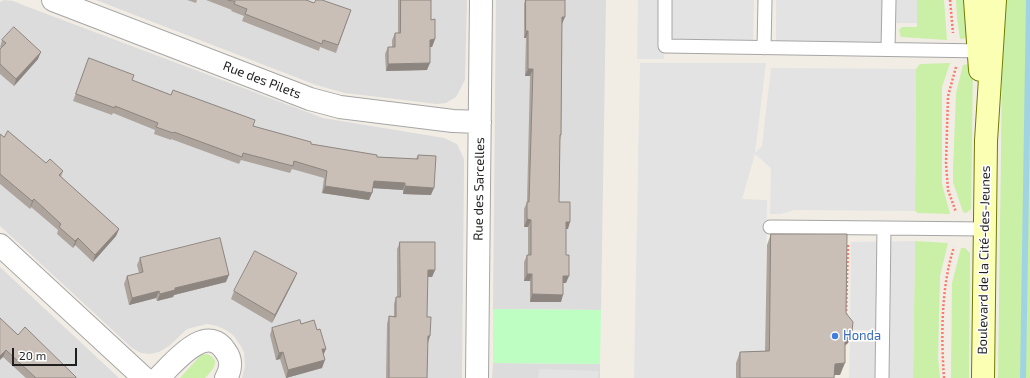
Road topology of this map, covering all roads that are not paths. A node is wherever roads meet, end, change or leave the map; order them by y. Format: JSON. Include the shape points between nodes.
{"nodes":[{"id":1,"x":53,"y":0,"type":"edge"},
{"id":2,"x":481,"y":0,"type":"edge"},
{"id":3,"x":665,"y":0,"type":"edge"},
{"id":4,"x":765,"y":0,"type":"edge"},
{"id":5,"x":889,"y":0,"type":"edge"},
{"id":6,"x":974,"y":0,"type":"edge"},
{"id":7,"x":995,"y":0,"type":"edge"},
{"id":8,"x":764,"y":48,"type":"junction"},
{"id":9,"x":888,"y":49,"type":"junction"},
{"id":10,"x":985,"y":51,"type":"junction"},
{"id":11,"x":480,"y":122,"type":"junction"},
{"id":12,"x":770,"y":227,"type":"dead end"},
{"id":13,"x":884,"y":228,"type":"junction"},
{"id":14,"x":985,"y":229,"type":"junction"},
{"id":15,"x":0,"y":245,"type":"edge"},
{"id":16,"x":144,"y":378,"type":"edge"},
{"id":17,"x":158,"y":378,"type":"edge"},
{"id":18,"x":226,"y":378,"type":"edge"},
{"id":19,"x":477,"y":378,"type":"edge"},
{"id":20,"x":882,"y":378,"type":"edge"},
{"id":21,"x":983,"y":378,"type":"edge"}],
"edges":[{"from":1,"to":11,"type":"street","name":"Rue des Pilets","via":[[310,99],[340,107]]},
{"from":2,"to":11,"type":"street","name":"Rue des Sarcelles"},
{"from":3,"to":8,"type":"lane","via":[[664,46]]},
{"from":4,"to":8,"type":"lane"},
{"from":5,"to":9,"type":"lane"},
{"from":6,"to":10,"type":"street","name":"Boulevard de la Cité-des-Jeunes"},
{"from":7,"to":10,"type":"street","name":"Boulevard de la Cité-des-Jeunes"},
{"from":8,"to":9,"type":"lane"},
{"from":9,"to":10,"type":"lane"},
{"from":10,"to":14,"type":"street","name":"Boulevard de la Cité-des-Jeunes"},
{"from":11,"to":19,"type":"street","name":"Rue des Sarcelles"},
{"from":12,"to":13,"type":"lane"},
{"from":13,"to":14,"type":"lane"},
{"from":13,"to":20,"type":"lane"},
{"from":14,"to":21,"type":"street","name":"Boulevard de la Cité-des-Jeunes"},
{"from":15,"to":16,"type":"street"},
{"from":17,"to":18,"type":"street","via":[[194,344],[206,340],[220,344],[228,354],[230,367]]}]}
